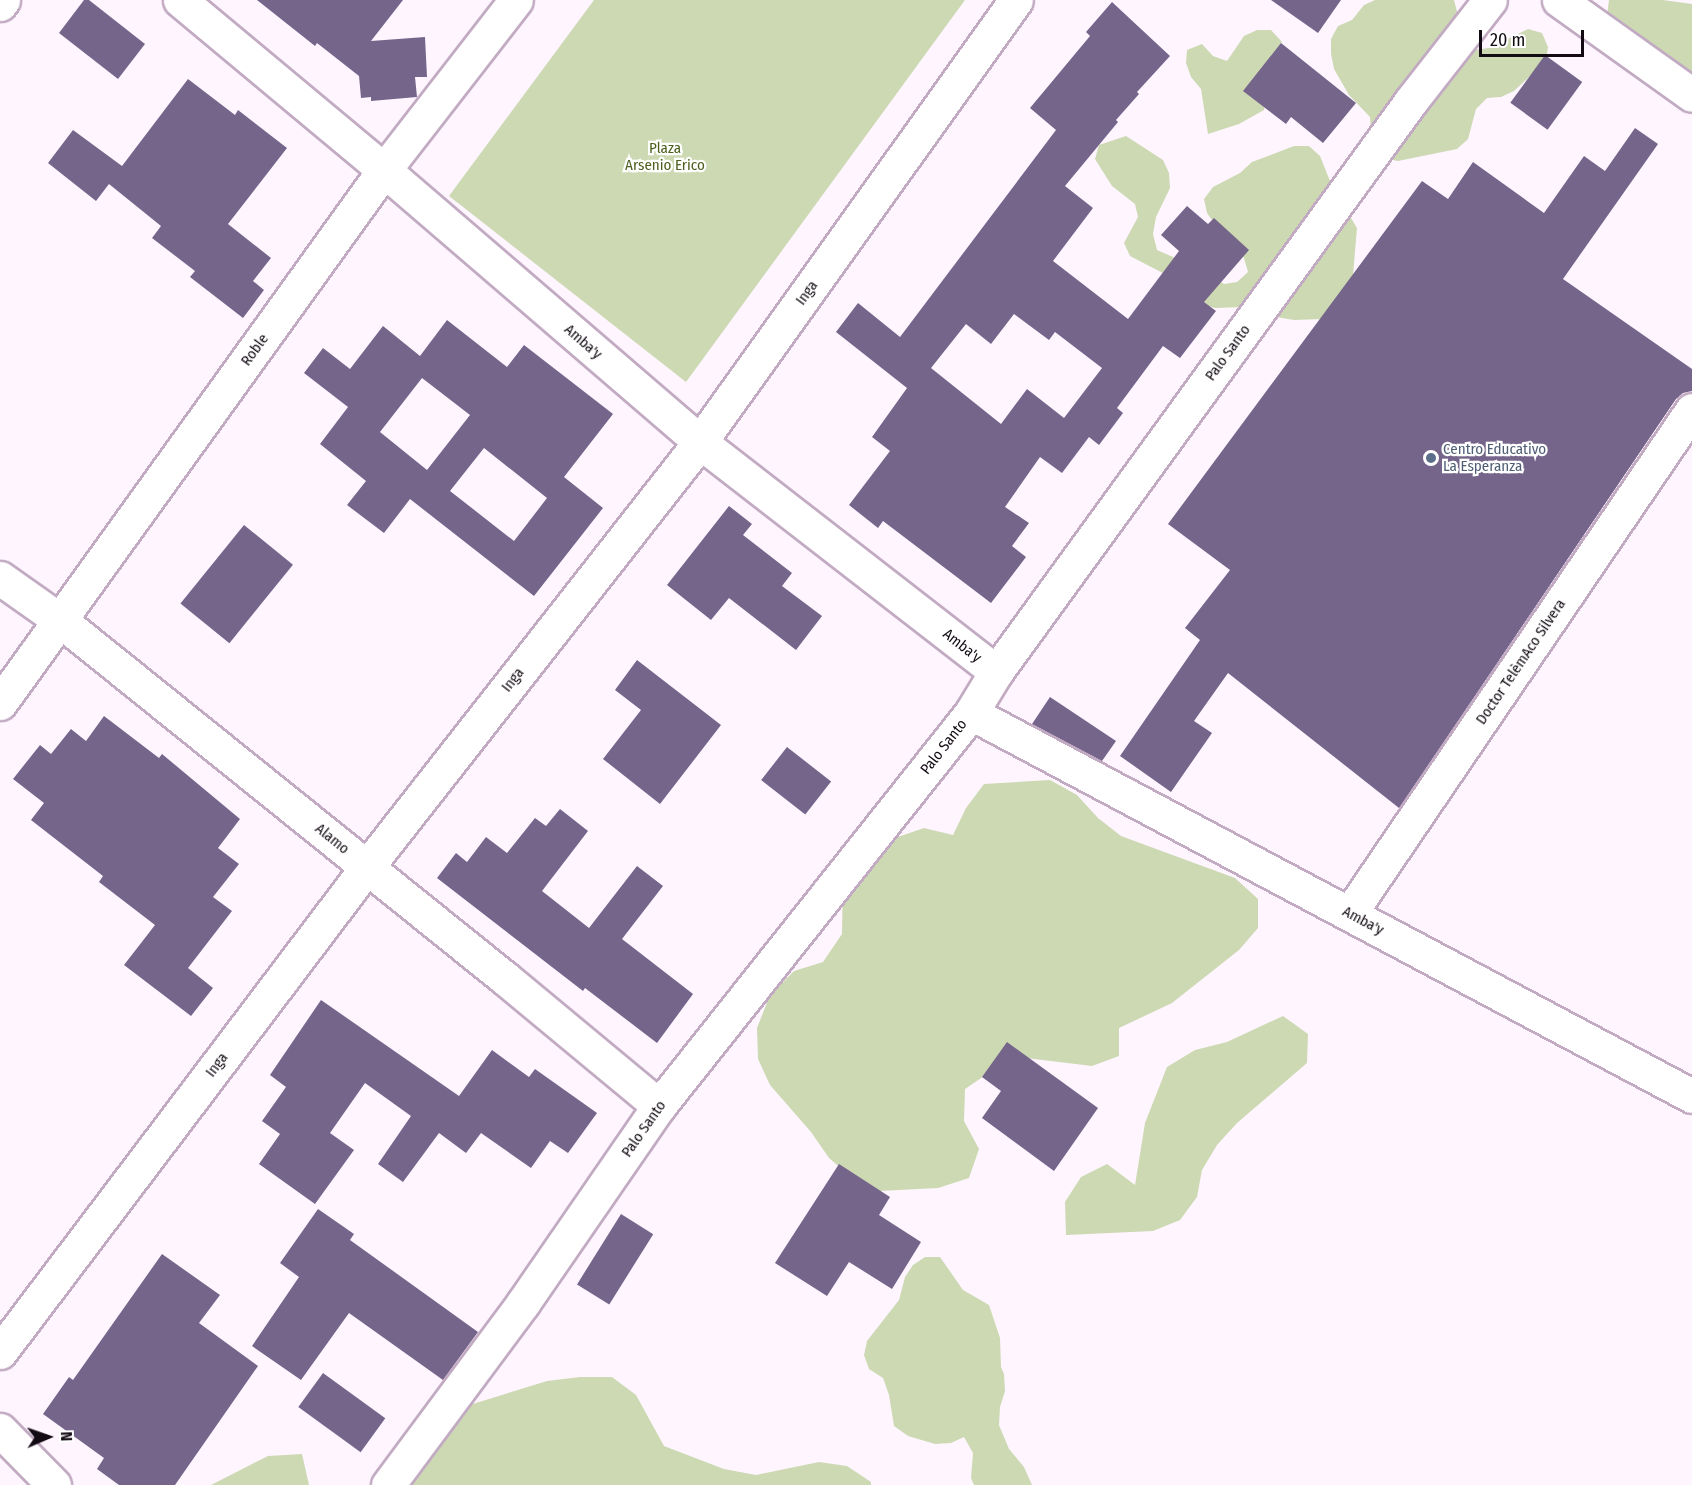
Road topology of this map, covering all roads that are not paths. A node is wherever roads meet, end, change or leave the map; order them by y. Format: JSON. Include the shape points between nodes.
{"nodes":[{"id":1,"x":3,"y":0,"type":"edge"},
{"id":2,"x":180,"y":0,"type":"edge"},
{"id":3,"x":516,"y":0,"type":"edge"},
{"id":4,"x":1016,"y":0,"type":"edge"},
{"id":5,"x":1490,"y":0,"type":"edge"},
{"id":6,"x":1558,"y":0,"type":"edge"},
{"id":7,"x":0,"y":4,"type":"edge"},
{"id":8,"x":1692,"y":95,"type":"edge"},
{"id":9,"x":384,"y":170,"type":"junction"},
{"id":10,"x":1692,"y":410,"type":"edge"},
{"id":11,"x":700,"y":442,"type":"junction"},
{"id":12,"x":0,"y":578,"type":"edge"},
{"id":13,"x":61,"y":621,"type":"junction"},
{"id":14,"x":996,"y":672,"type":"junction"},
{"id":15,"x":0,"y":703,"type":"edge"},
{"id":16,"x":971,"y":713,"type":"junction"},
{"id":17,"x":367,"y":867,"type":"junction"},
{"id":18,"x":1350,"y":913,"type":"junction"},
{"id":19,"x":1688,"y":1086,"type":"edge"},
{"id":20,"x":659,"y":1106,"type":"junction"},
{"id":21,"x":0,"y":1352,"type":"edge"},
{"id":22,"x":0,"y":1430,"type":"edge"},
{"id":23,"x":54,"y":1485,"type":"edge"},
{"id":24,"x":388,"y":1485,"type":"edge"}],
"edges":[{"from":1,"to":7,"type":"street"},
{"from":2,"to":9,"type":"street","name":"Amba'y"},
{"from":3,"to":9,"type":"street","name":"Roble"},
{"from":4,"to":11,"type":"street","name":"Inga"},
{"from":5,"to":14,"type":"street","name":"Palo Santo","via":[[1411,101]]},
{"from":6,"to":8,"type":"street"},
{"from":9,"to":11,"type":"street","name":"Amba'y"},
{"from":9,"to":13,"type":"street","name":"Roble"},
{"from":10,"to":18,"type":"street","name":"Doctor TelèmAco Silvera"},
{"from":11,"to":14,"type":"street","name":"Amba'y"},
{"from":11,"to":17,"type":"street","name":"Inga"},
{"from":12,"to":13,"type":"street","name":"Alamo"},
{"from":13,"to":15,"type":"street","name":"Roble"},
{"from":13,"to":17,"type":"street","name":"Alamo"},
{"from":14,"to":16,"type":"street","name":"Palo Santo"},
{"from":16,"to":18,"type":"street","name":"Amba'y"},
{"from":16,"to":20,"type":"street","name":"Palo Santo"},
{"from":17,"to":20,"type":"street","name":"Alamo"},
{"from":17,"to":21,"type":"street","name":"Inga"},
{"from":18,"to":19,"type":"street","name":"Amba'y"},
{"from":20,"to":24,"type":"street","name":"Palo Santo","via":[[523,1303]]},
{"from":22,"to":23,"type":"street"}]}
